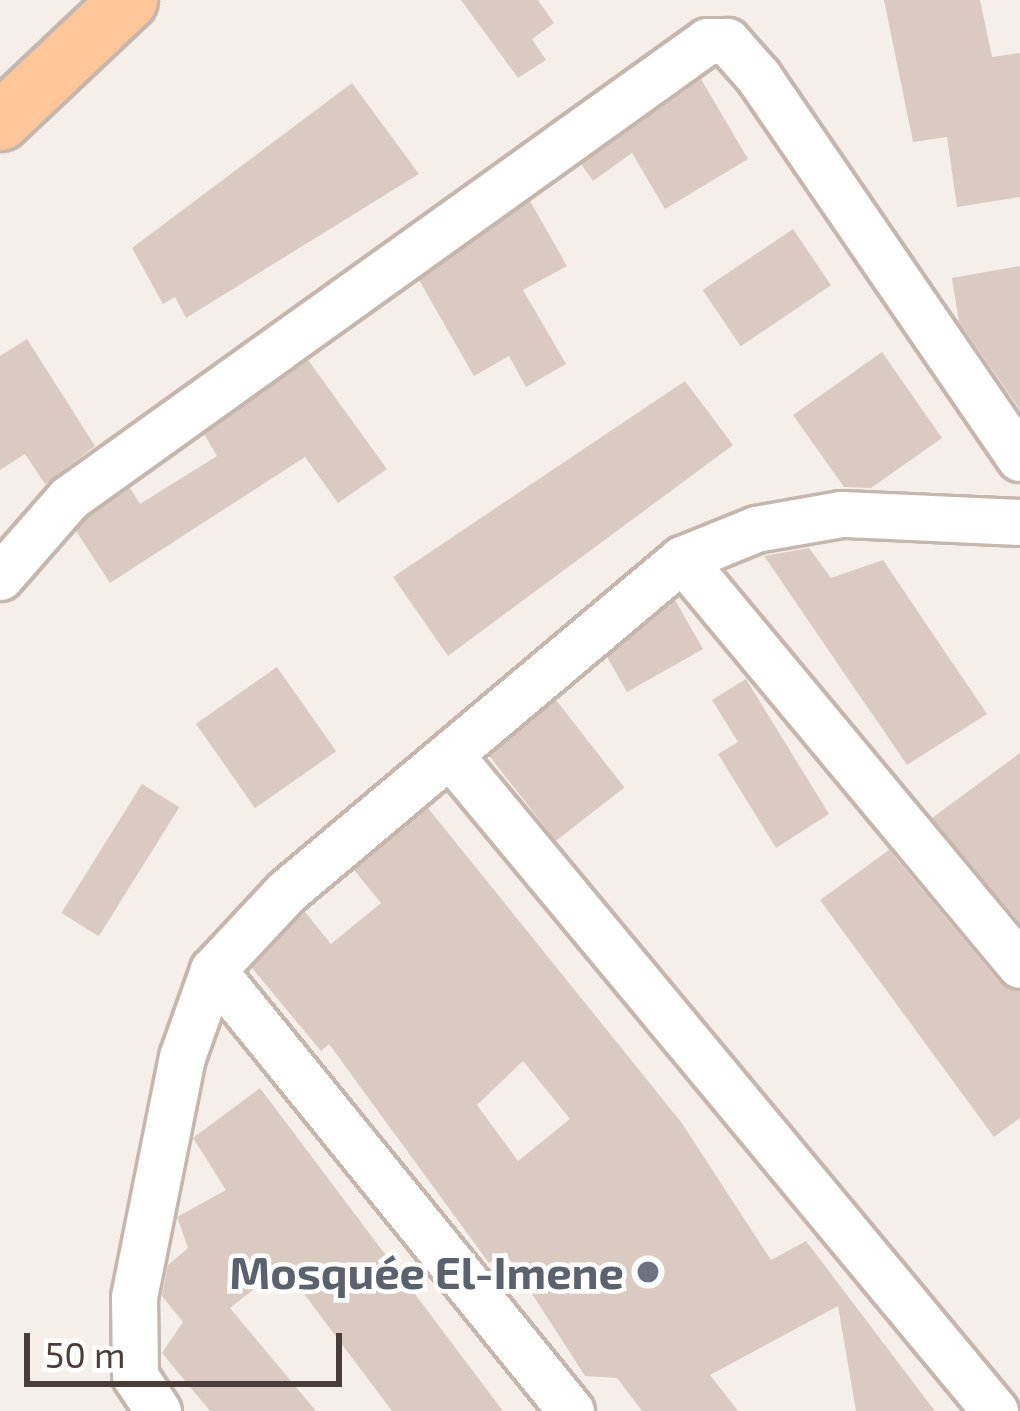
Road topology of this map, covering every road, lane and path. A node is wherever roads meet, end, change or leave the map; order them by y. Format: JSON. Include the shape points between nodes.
{"nodes":[{"id":1,"x":128,"y":0,"type":"edge"},
{"id":2,"x":0,"y":121,"type":"edge"},
{"id":3,"x":1020,"y":458,"type":"edge"},
{"id":4,"x":1020,"y":522,"type":"edge"},
{"id":5,"x":682,"y":559,"type":"junction"},
{"id":6,"x":0,"y":577,"type":"edge"},
{"id":7,"x":450,"y":755,"type":"junction"},
{"id":8,"x":1020,"y":965,"type":"edge"},
{"id":9,"x":212,"y":970,"type":"junction"},
{"id":10,"x":158,"y":1411,"type":"edge"},
{"id":11,"x":571,"y":1411,"type":"edge"},
{"id":12,"x":995,"y":1411,"type":"edge"}],
"edges":[{"from":1,"to":2,"type":"main road"},
{"from":3,"to":6,"type":"street","via":[[758,76],[727,41],[707,41],[87,484]]},
{"from":4,"to":5,"type":"street","via":[[841,514],[756,529]]},
{"from":5,"to":7,"type":"street"},
{"from":5,"to":8,"type":"street"},
{"from":7,"to":9,"type":"street","via":[[270,906]]},
{"from":7,"to":12,"type":"street"},
{"from":9,"to":10,"type":"street","via":[[182,1057],[134,1297],[135,1376]]},
{"from":9,"to":11,"type":"street"}]}
